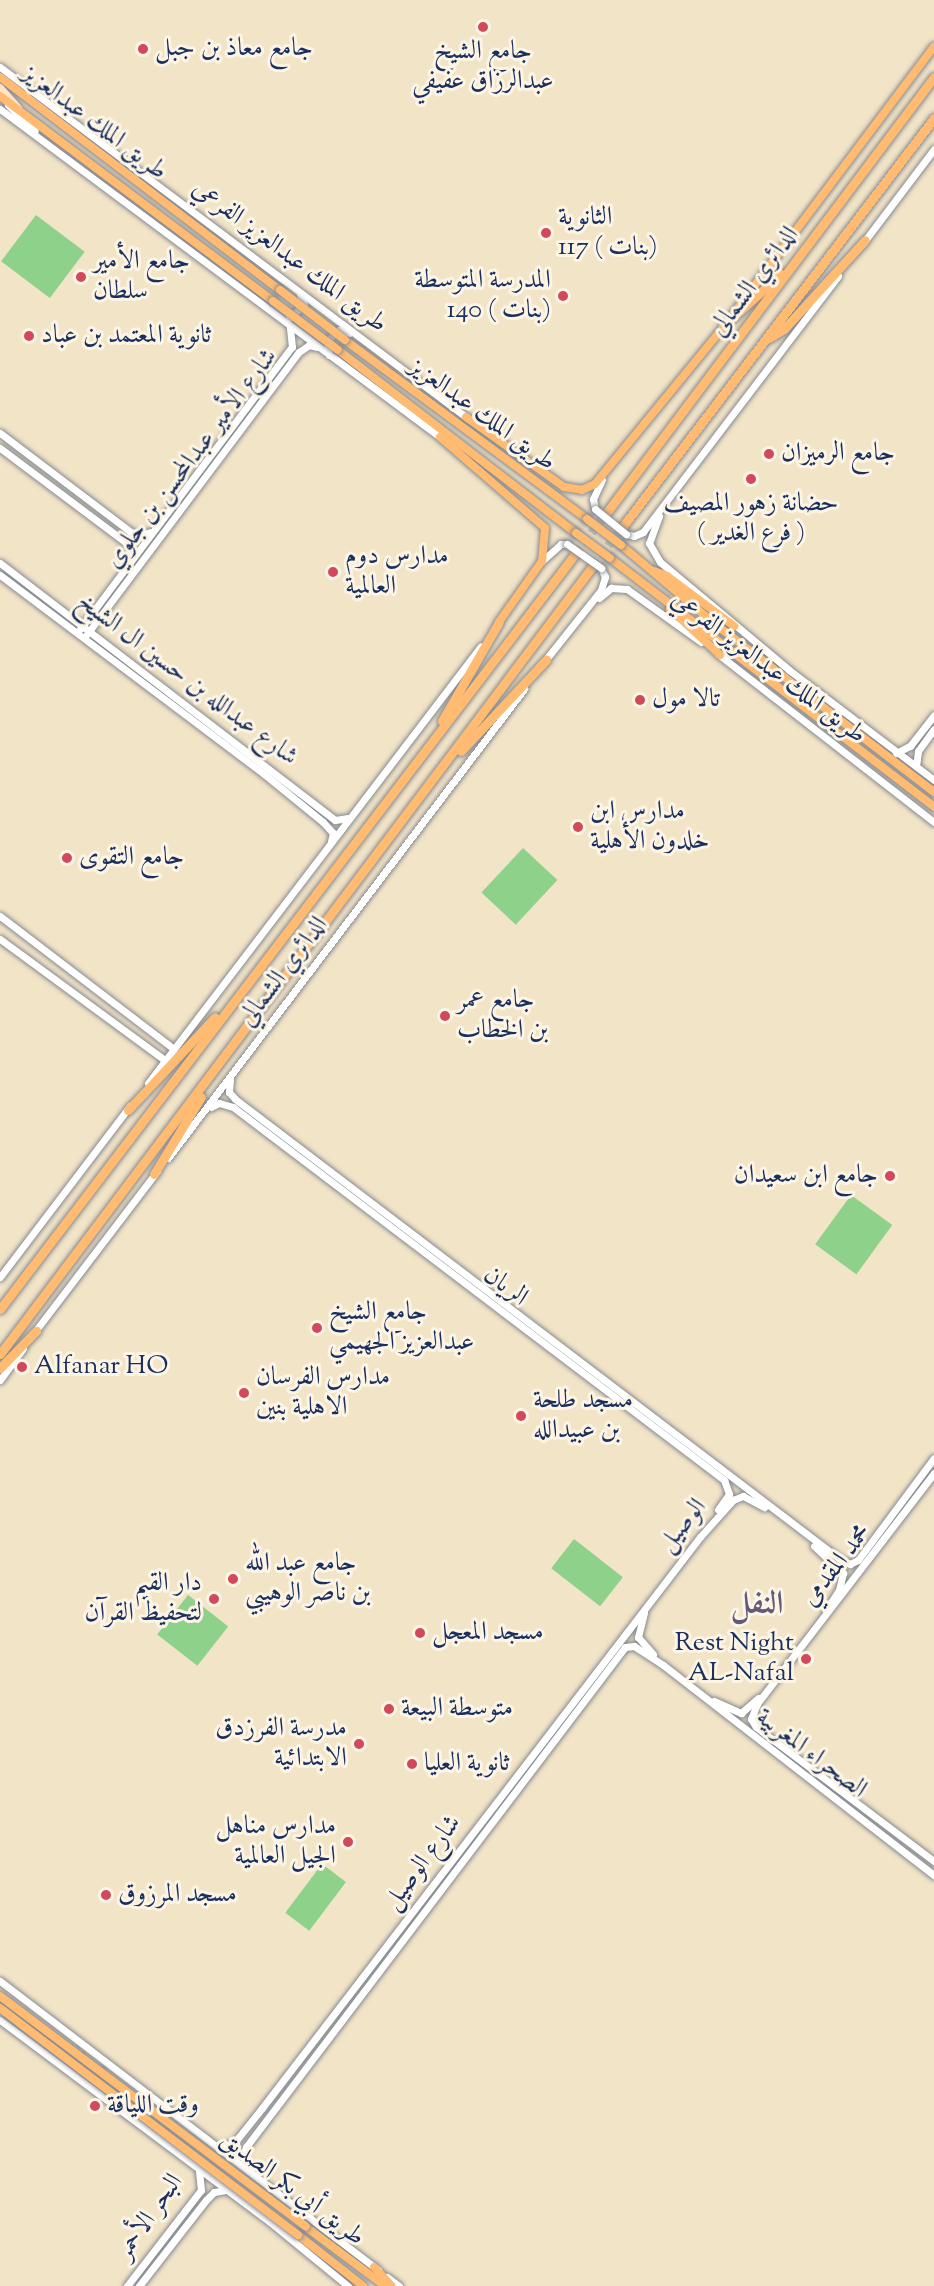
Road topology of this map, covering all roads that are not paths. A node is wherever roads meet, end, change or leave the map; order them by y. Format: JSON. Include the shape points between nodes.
{"nodes":[{"id":1,"x":934,"y":47,"type":"edge"},
{"id":2,"x":0,"y":67,"type":"edge"},
{"id":3,"x":0,"y":77,"type":"edge"},
{"id":4,"x":934,"y":77,"type":"edge"},
{"id":5,"x":0,"y":87,"type":"edge"},
{"id":6,"x":0,"y":96,"type":"edge"},
{"id":7,"x":23,"y":96,"type":"junction"},
{"id":8,"x":18,"y":108,"type":"junction"},
{"id":9,"x":0,"y":109,"type":"edge"},
{"id":10,"x":934,"y":118,"type":"edge"},
{"id":11,"x":46,"y":140,"type":"junction"},
{"id":12,"x":934,"y":149,"type":"edge"},
{"id":13,"x":865,"y":240,"type":"junction"},
{"id":14,"x":797,"y":261,"type":"junction"},
{"id":15,"x":279,"y":274,"type":"junction"},
{"id":16,"x":260,"y":304,"type":"junction"},
{"id":17,"x":289,"y":325,"type":"junction"},
{"id":18,"x":723,"y":327,"type":"junction"},
{"id":19,"x":358,"y":336,"type":"junction"},
{"id":20,"x":764,"y":341,"type":"junction"},
{"id":21,"x":292,"y":347,"type":"junction"},
{"id":22,"x":319,"y":348,"type":"junction"},
{"id":23,"x":298,"y":352,"type":"junction"},
{"id":24,"x":338,"y":362,"type":"junction"},
{"id":25,"x":466,"y":417,"type":"junction"},
{"id":26,"x":0,"y":433,"type":"edge"},
{"id":27,"x":440,"y":437,"type":"junction"},
{"id":28,"x":0,"y":448,"type":"edge"},
{"id":29,"x":523,"y":470,"type":"junction"},
{"id":30,"x":499,"y":474,"type":"junction"},
{"id":31,"x":605,"y":475,"type":"junction"},
{"id":32,"x":667,"y":500,"type":"junction"},
{"id":33,"x":608,"y":512,"type":"tunnel mouth"},
{"id":34,"x":625,"y":530,"type":"junction"},
{"id":35,"x":131,"y":532,"type":"junction"},
{"id":36,"x":151,"y":532,"type":"junction"},
{"id":37,"x":125,"y":542,"type":"junction"},
{"id":38,"x":575,"y":554,"type":"tunnel mouth"},
{"id":39,"x":542,"y":561,"type":"junction"},
{"id":40,"x":0,"y":563,"type":"edge"},
{"id":41,"x":128,"y":563,"type":"junction"},
{"id":42,"x":597,"y":567,"type":"junction"},
{"id":43,"x":654,"y":571,"type":"junction"},
{"id":44,"x":0,"y":575,"type":"edge"},
{"id":45,"x":641,"y":583,"type":"junction"},
{"id":46,"x":576,"y":621,"type":"junction"},
{"id":47,"x":499,"y":622,"type":"junction"},
{"id":48,"x":734,"y":626,"type":"junction"},
{"id":49,"x":79,"y":629,"type":"junction"},
{"id":50,"x":88,"y":631,"type":"junction"},
{"id":51,"x":84,"y":639,"type":"junction"},
{"id":52,"x":720,"y":655,"type":"junction"},
{"id":53,"x":546,"y":660,"type":"junction"},
{"id":54,"x":934,"y":715,"type":"edge"},
{"id":55,"x":934,"y":729,"type":"edge"},
{"id":56,"x":915,"y":739,"type":"junction"},
{"id":57,"x":923,"y":744,"type":"junction"},
{"id":58,"x":896,"y":753,"type":"junction"},
{"id":59,"x":420,"y":758,"type":"junction"},
{"id":60,"x":916,"y":766,"type":"junction"},
{"id":61,"x":441,"y":772,"type":"junction"},
{"id":62,"x":934,"y":780,"type":"edge"},
{"id":63,"x":934,"y":792,"type":"edge"},
{"id":64,"x":934,"y":807,"type":"edge"},
{"id":65,"x":329,"y":816,"type":"junction"},
{"id":66,"x":350,"y":816,"type":"junction"},
{"id":67,"x":323,"y":822,"type":"junction"},
{"id":68,"x":934,"y":822,"type":"edge"},
{"id":69,"x":330,"y":844,"type":"junction"},
{"id":70,"x":0,"y":916,"type":"edge"},
{"id":71,"x":0,"y":939,"type":"edge"},
{"id":72,"x":248,"y":982,"type":"junction"},
{"id":73,"x":174,"y":1049,"type":"junction"},
{"id":74,"x":228,"y":1054,"type":"junction"},
{"id":75,"x":165,"y":1060,"type":"junction"},
{"id":76,"x":232,"y":1075,"type":"junction"},
{"id":77,"x":234,"y":1098,"type":"junction"},
{"id":78,"x":228,"y":1105,"type":"junction"},
{"id":79,"x":128,"y":1110,"type":"junction"},
{"id":80,"x":204,"y":1112,"type":"junction"},
{"id":81,"x":154,"y":1174,"type":"junction"},
{"id":82,"x":0,"y":1277,"type":"edge"},
{"id":83,"x":0,"y":1309,"type":"edge"},
{"id":84,"x":36,"y":1331,"type":"junction"},
{"id":85,"x":0,"y":1354,"type":"edge"},
{"id":86,"x":0,"y":1368,"type":"edge"},
{"id":87,"x":604,"y":1379,"type":"junction"},
{"id":88,"x":0,"y":1380,"type":"edge"},
{"id":89,"x":598,"y":1386,"type":"junction"},
{"id":90,"x":934,"y":1458,"type":"edge"},
{"id":91,"x":934,"y":1473,"type":"edge"},
{"id":92,"x":911,"y":1496,"type":"junction"},
{"id":93,"x":751,"y":1500,"type":"joint"},
{"id":94,"x":775,"y":1512,"type":"junction"},
{"id":95,"x":799,"y":1531,"type":"junction"},
{"id":96,"x":700,"y":1537,"type":"junction"},
{"id":97,"x":655,"y":1595,"type":"junction"},
{"id":98,"x":815,"y":1629,"type":"junction"},
{"id":99,"x":663,"y":1665,"type":"junction"},
{"id":100,"x":773,"y":1683,"type":"junction"},
{"id":101,"x":694,"y":1689,"type":"junction"},
{"id":102,"x":751,"y":1719,"type":"joint"},
{"id":103,"x":499,"y":1797,"type":"junction"},
{"id":104,"x":507,"y":1802,"type":"junction"},
{"id":105,"x":899,"y":1835,"type":"junction"},
{"id":106,"x":908,"y":1841,"type":"junction"},
{"id":107,"x":893,"y":1843,"type":"junction"},
{"id":108,"x":901,"y":1849,"type":"junction"},
{"id":109,"x":934,"y":1861,"type":"edge"},
{"id":110,"x":934,"y":1875,"type":"edge"},
{"id":111,"x":0,"y":1981,"type":"edge"},
{"id":112,"x":0,"y":1996,"type":"edge"},
{"id":113,"x":0,"y":2008,"type":"edge"},
{"id":114,"x":0,"y":2020,"type":"edge"},
{"id":115,"x":237,"y":2140,"type":"junction"},
{"id":116,"x":219,"y":2147,"type":"junction"},
{"id":117,"x":246,"y":2147,"type":"junction"},
{"id":118,"x":246,"y":2167,"type":"junction"},
{"id":119,"x":200,"y":2170,"type":"junction"},
{"id":120,"x":201,"y":2190,"type":"junction"},
{"id":121,"x":226,"y":2190,"type":"junction"},
{"id":122,"x":209,"y":2196,"type":"junction"},
{"id":123,"x":374,"y":2266,"type":"junction"},
{"id":124,"x":128,"y":2286,"type":"edge"},
{"id":125,"x":139,"y":2286,"type":"edge"},
{"id":126,"x":348,"y":2286,"type":"edge"},
{"id":127,"x":363,"y":2286,"type":"edge"},
{"id":128,"x":386,"y":2286,"type":"edge"},
{"id":129,"x":392,"y":2286,"type":"edge"},
{"id":130,"x":399,"y":2286,"type":"edge"}],
"edges":[{"from":1,"to":18,"type":"main road","name":"الدائري الشمالي"},
{"from":2,"to":15,"type":"street","name":"طريق الملك عبدالعزيز الفرعي"},
{"from":3,"to":7,"type":"main road","name":"طريق الملك عبدالعزيز"},
{"from":4,"to":14,"type":"highway","name":"الدائري الشمالي"},
{"from":5,"to":7,"type":"main road"},
{"from":5,"to":8,"type":"main road"},
{"from":6,"to":8,"type":"main road","name":"طريق الملك عبدالعزيز"},
{"from":6,"to":11,"type":"street"},
{"from":7,"to":29,"type":"main road","name":"طريق الملك عبدالعزيز","bridge":true},
{"from":8,"to":30,"type":"main road","name":"طريق الملك عبدالعزيز","bridge":true},
{"from":9,"to":11,"type":"street","name":"طريق الملك عبدالعزيز الفرعي"},
{"from":10,"to":20,"type":"highway","name":"الدائري الشمالي"},
{"from":11,"to":16,"type":"street","name":"طريق الملك عبدالعزيز الفرعي"},
{"from":12,"to":13,"type":"street"},
{"from":13,"to":20,"type":"highway","via":[[784,329]]},
{"from":13,"to":32,"type":"street"},
{"from":14,"to":18,"type":"highway"},
{"from":14,"to":33,"type":"highway","name":"الدائري الشمالي"},
{"from":15,"to":16,"type":"street","via":[[304,297],[302,308],[290,318]]},
{"from":15,"to":19,"type":"street","name":"طريق الملك عبدالعزيز الفرعي"},
{"from":16,"to":17,"type":"street","name":"طريق الملك عبدالعزيز الفرعي"},
{"from":17,"to":21,"type":"street","name":"شارع الأمير عبدالمحسن بن جلوي"},
{"from":17,"to":22,"type":"street","name":"طريق الملك عبدالعزيز الفرعي"},
{"from":18,"to":31,"type":"main road","name":"الدائري الشمالي"},
{"from":19,"to":24,"type":"street","via":[[339,330],[327,341],[329,355]]},
{"from":19,"to":25,"type":"street","name":"طريق الملك عبدالعزيز الفرعي"},
{"from":20,"to":34,"type":"highway","name":"الدائري الشمالي"},
{"from":21,"to":23,"type":"street","via":[[298,346]]},
{"from":21,"to":36,"type":"street","name":"شارع الأمير عبدالمحسن بن جلوي"},
{"from":22,"to":23,"type":"street","name":"شارع الأمير عبدالمحسن بن جلوي","via":[[309,345]]},
{"from":22,"to":24,"type":"street","name":"طريق الملك عبدالعزيز الفرعي"},
{"from":23,"to":50,"type":"street","name":"شارع الأمير عبدالمحسن بن جلوي"},
{"from":24,"to":27,"type":"street","name":"طريق الملك عبدالعزيز الفرعي"},
{"from":25,"to":29,"type":"main road"},
{"from":25,"to":31,"type":"main road","via":[[564,487],[588,488]]},
{"from":26,"to":35,"type":"street"},
{"from":27,"to":30,"type":"main road"},
{"from":27,"to":39,"type":"main road","via":[[541,521],[547,536]]},
{"from":28,"to":37,"type":"street"},
{"from":29,"to":43,"type":"main road","name":"طريق الملك عبدالعزيز","bridge":true},
{"from":30,"to":45,"type":"main road","name":"طريق الملك عبدالعزيز","bridge":true},
{"from":31,"to":34,"type":"street","bridge":true,"via":[[596,490],[595,509]]},
{"from":32,"to":34,"type":"street","via":[[643,532],[634,536]]},
{"from":32,"to":48,"type":"street","name":"طريق الملك عبدالعزيز الفرعي","via":[[650,536],[654,555]]},
{"from":35,"to":36,"type":"street"},
{"from":35,"to":37,"type":"street","via":[[134,540]]},
{"from":36,"to":41,"type":"street","name":"شارع الأمير عبدالمحسن بن جلوي"},
{"from":37,"to":41,"type":"street","via":[[130,550]]},
{"from":38,"to":59,"type":"highway","name":"الدائري الشمالي"},
{"from":39,"to":42,"type":"street","bridge":true,"via":[[561,544],[567,544]]},
{"from":39,"to":47,"type":"main road"},
{"from":40,"to":49,"type":"street","name":"شارع عبدالله بن حسين ال الشيخ"},
{"from":41,"to":49,"type":"street","name":"شارع الأمير عبدالمحسن بن جلوي"},
{"from":42,"to":46,"type":"street","name":"الدائري الشمالي","via":[[605,577],[601,590]]},
{"from":42,"to":61,"type":"highway","name":"الدائري الشمالي","via":[[496,691]]},
{"from":43,"to":48,"type":"main road","via":[[667,576]]},
{"from":43,"to":63,"type":"main road","name":"طريق الملك عبدالعزيز","via":[[663,583]]},
{"from":44,"to":49,"type":"street","name":"شارع عبدالله بن حسين ال الشيخ"},
{"from":45,"to":52,"type":"main road"},
{"from":45,"to":64,"type":"main road","name":"طريق الملك عبدالعزيز"},
{"from":46,"to":52,"type":"street","name":"طريق الملك عبدالعزيز الفرعي","via":[[611,588],[627,589]]},
{"from":46,"to":53,"type":"street","name":"الدائري الشمالي"},
{"from":47,"to":59,"type":"highway"},
{"from":47,"to":66,"type":"street","name":"الدائري الشمالي"},
{"from":48,"to":58,"type":"street","name":"طريق الملك عبدالعزيز الفرعي"},
{"from":49,"to":50,"type":"street","name":"شارع عبدالله بن حسين ال الشيخ"},
{"from":49,"to":51,"type":"street","name":"شارع عبدالله بن حسين ال الشيخ"},
{"from":50,"to":51,"type":"street","name":"شارع الأمير عبدالمحسن بن جلوي"},
{"from":50,"to":65,"type":"street","name":"شارع عبدالله بن حسين ال الشيخ"},
{"from":51,"to":67,"type":"street","name":"شارع عبدالله بن حسين ال الشيخ"},
{"from":52,"to":68,"type":"street","name":"طريق الملك عبدالعزيز الفرعي"},
{"from":53,"to":61,"type":"highway"},
{"from":53,"to":76,"type":"street","name":"الدائري الشمالي"},
{"from":54,"to":56,"type":"street"},
{"from":55,"to":57,"type":"street"},
{"from":56,"to":57,"type":"street","via":[[916,747]]},
{"from":56,"to":58,"type":"street"},
{"from":57,"to":60,"type":"street"},
{"from":58,"to":60,"type":"street","name":"طريق الملك عبدالعزيز الفرعي"},
{"from":59,"to":72,"type":"highway","name":"الدائري الشمالي"},
{"from":60,"to":62,"type":"street","name":"طريق الملك عبدالعزيز الفرعي"},
{"from":61,"to":74,"type":"highway","name":"الدائري الشمالي"},
{"from":65,"to":66,"type":"street","via":[[340,822]]},
{"from":65,"to":67,"type":"street","via":[[331,822]]},
{"from":66,"to":69,"type":"street","name":"الدائري الشمالي"},
{"from":67,"to":69,"type":"street","via":[[333,833]]},
{"from":69,"to":73,"type":"street","name":"الدائري الشمالي"},
{"from":70,"to":73,"type":"street"},
{"from":71,"to":75,"type":"street"},
{"from":72,"to":79,"type":"highway"},
{"from":72,"to":83,"type":"highway","name":"الدائري الشمالي"},
{"from":73,"to":75,"type":"street","name":"الدائري الشمالي"},
{"from":74,"to":81,"type":"highway"},
{"from":74,"to":85,"type":"highway","name":"الدائري الشمالي"},
{"from":75,"to":79,"type":"street","name":"الدائري الشمالي"},
{"from":76,"to":77,"type":"street","via":[[228,1087]]},
{"from":76,"to":80,"type":"street","name":"الدائري الشمالي"},
{"from":77,"to":78,"type":"street"},
{"from":77,"to":87,"type":"street","name":"الريان"},
{"from":78,"to":80,"type":"street","via":[[216,1103]]},
{"from":78,"to":89,"type":"street","name":"الريان"},
{"from":79,"to":82,"type":"street","name":"الدائري الشمالي"},
{"from":80,"to":81,"type":"street","name":"الدائري الشمالي"},
{"from":81,"to":84,"type":"street","name":"الدائري الشمالي"},
{"from":84,"to":86,"type":"highway"},
{"from":84,"to":88,"type":"street","name":"الدائري الشمالي"},
{"from":87,"to":89,"type":"street"},
{"from":87,"to":94,"type":"street","name":"الريان"},
{"from":89,"to":96,"type":"street","name":"الريان","via":[[729,1486],[729,1494]]},
{"from":90,"to":92,"type":"street","name":"محمد المقدمي"},
{"from":91,"to":92,"type":"street","name":"محمد المقدمي"},
{"from":92,"to":95,"type":"street","name":"محمد المقدمي","via":[[858,1560],[850,1564]]},
{"from":92,"to":98,"type":"street","name":"محمد المقدمي"},
{"from":93,"to":94,"type":"street","name":"الريان"},
{"from":93,"to":96,"type":"street","name":"الوصيل","via":[[743,1496],[733,1500]]},
{"from":94,"to":95,"type":"street","name":"الريان"},
{"from":95,"to":98,"type":"street","via":[[843,1574],[839,1590]]},
{"from":96,"to":97,"type":"street","name":"الوصيل"},
{"from":97,"to":99,"type":"street","via":[[638,1625],[638,1637]]},
{"from":97,"to":103,"type":"street","name":"شارع الوصيل"},
{"from":98,"to":100,"type":"street","name":"محمد المقدمي"},
{"from":99,"to":101,"type":"street","name":"الصحراء المغربية"},
{"from":99,"to":104,"type":"street","name":"شارع الوصيل","via":[[633,1646],[625,1647]]},
{"from":100,"to":101,"type":"street","name":"محمد المقدمي","via":[[741,1713],[728,1710]]},
{"from":100,"to":102,"type":"street","name":"محمد المقدمي"},
{"from":101,"to":107,"type":"street","name":"الصحراء المغربية"},
{"from":102,"to":105,"type":"street","name":"الصحراء المغربية","via":[[756,1727]]},
{"from":103,"to":104,"type":"street"},
{"from":103,"to":115,"type":"street","name":"شارع الوصيل"},
{"from":104,"to":117,"type":"street","name":"شارع الوصيل"},
{"from":105,"to":106,"type":"street","name":"الصحراء المغربية"},
{"from":105,"to":107,"type":"street"},
{"from":106,"to":108,"type":"street"},
{"from":106,"to":109,"type":"street","name":"الصحراء المغربية"},
{"from":107,"to":108,"type":"street","name":"الصحراء المغربية"},
{"from":108,"to":110,"type":"street","name":"الصحراء المغربية"},
{"from":111,"to":116,"type":"street"},
{"from":112,"to":128,"type":"main road","name":"طريق أبي بكر الصديق","bridge":true},
{"from":113,"to":127,"type":"main road","name":"طريق أبي بكر الصديق","bridge":true},
{"from":114,"to":119,"type":"street"},
{"from":115,"to":116,"type":"street"},
{"from":115,"to":117,"type":"street"},
{"from":116,"to":118,"type":"street"},
{"from":117,"to":118,"type":"street"},
{"from":118,"to":123,"type":"street"},
{"from":119,"to":120,"type":"street","name":"البحر الأحمر"},
{"from":119,"to":121,"type":"street"},
{"from":120,"to":122,"type":"street"},
{"from":120,"to":124,"type":"street","name":"البحر الأحمر"},
{"from":121,"to":122,"type":"street","name":"البحر الأحمر"},
{"from":121,"to":126,"type":"street"},
{"from":122,"to":125,"type":"street","name":"البحر الأحمر"},
{"from":123,"to":129,"type":"main road"},
{"from":123,"to":130,"type":"street"}]}
